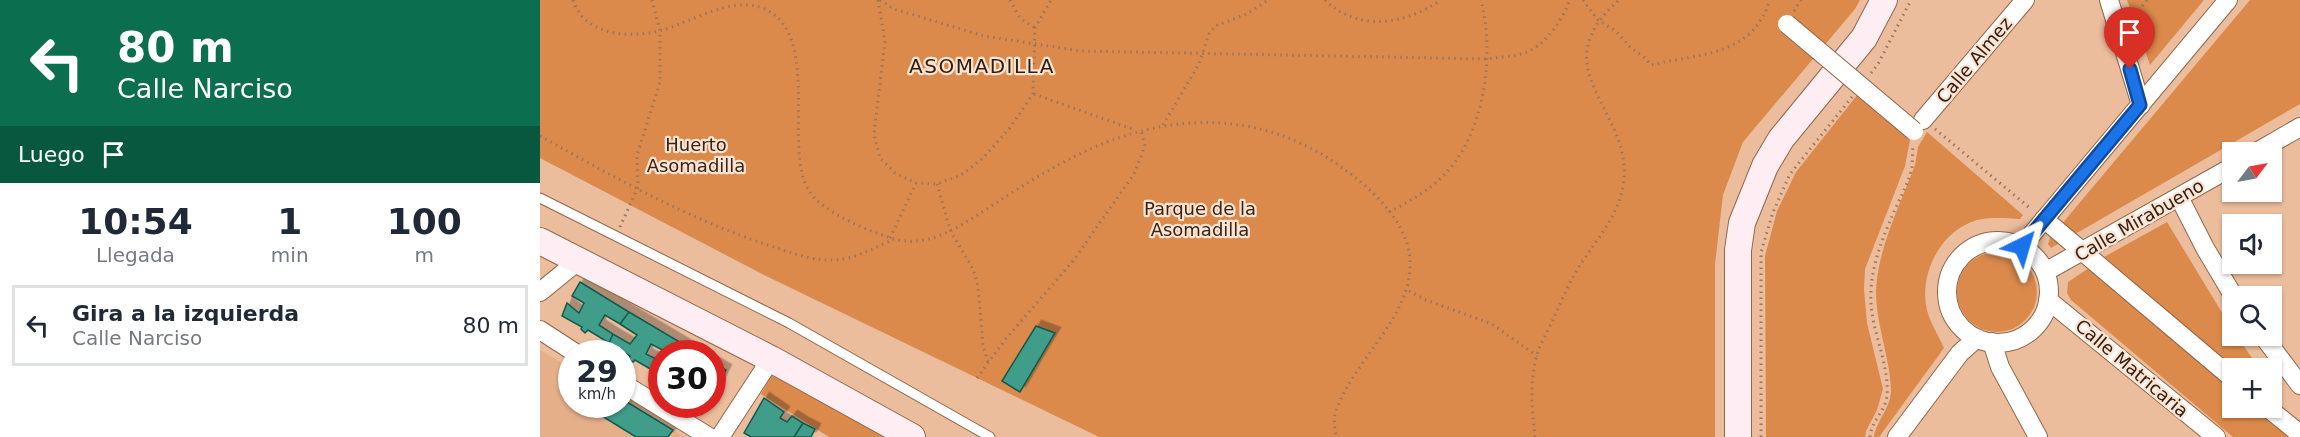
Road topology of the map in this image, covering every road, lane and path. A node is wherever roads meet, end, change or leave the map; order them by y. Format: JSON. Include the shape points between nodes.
{"nodes":[{"id":1,"x":573,"y":0,"type":"edge"},
{"id":2,"x":652,"y":0,"type":"edge"},
{"id":3,"x":879,"y":0,"type":"edge"},
{"id":4,"x":1010,"y":0,"type":"edge"},
{"id":5,"x":1051,"y":0,"type":"edge"},
{"id":6,"x":1268,"y":0,"type":"edge"},
{"id":7,"x":1325,"y":0,"type":"edge"},
{"id":8,"x":1441,"y":0,"type":"edge"},
{"id":9,"x":1481,"y":0,"type":"edge"},
{"id":10,"x":1570,"y":0,"type":"edge"},
{"id":11,"x":1583,"y":0,"type":"edge"},
{"id":12,"x":1619,"y":0,"type":"edge"},
{"id":13,"x":1770,"y":0,"type":"edge"},
{"id":14,"x":1884,"y":0,"type":"edge"},
{"id":15,"x":1911,"y":0,"type":"edge"},
{"id":16,"x":2025,"y":0,"type":"edge"},
{"id":17,"x":2109,"y":0,"type":"edge"},
{"id":18,"x":2147,"y":0,"type":"edge"},
{"id":19,"x":2228,"y":0,"type":"edge"},
{"id":20,"x":1598,"y":20,"type":"junction"},
{"id":21,"x":1787,"y":24,"type":"dead end"},
{"id":22,"x":1035,"y":28,"type":"junction"},
{"id":23,"x":660,"y":31,"type":"junction"},
{"id":24,"x":2119,"y":34,"type":"junction"},
{"id":25,"x":1034,"y":44,"type":"junction"},
{"id":26,"x":1202,"y":52,"type":"junction"},
{"id":27,"x":1486,"y":59,"type":"junction"},
{"id":28,"x":1868,"y":76,"type":"dead end"},
{"id":29,"x":1033,"y":94,"type":"junction"},
{"id":30,"x":1854,"y":94,"type":"dead end"},
{"id":31,"x":2140,"y":105,"type":"junction"},
{"id":32,"x":1919,"y":125,"type":"junction"},
{"id":33,"x":1162,"y":126,"type":"junction"},
{"id":34,"x":2300,"y":127,"type":"edge"},
{"id":35,"x":1139,"y":130,"type":"junction"},
{"id":36,"x":540,"y":136,"type":"edge"},
{"id":37,"x":2274,"y":142,"type":"edge"},
{"id":38,"x":2222,"y":172,"type":"edge"},
{"id":39,"x":916,"y":183,"type":"junction"},
{"id":40,"x":937,"y":184,"type":"junction"},
{"id":41,"x":638,"y":187,"type":"junction"},
{"id":42,"x":2180,"y":197,"type":"junction"},
{"id":43,"x":540,"y":198,"type":"edge"},
{"id":44,"x":1389,"y":212,"type":"junction"},
{"id":45,"x":2044,"y":219,"type":"junction"},
{"id":46,"x":951,"y":232,"type":"junction"},
{"id":47,"x":892,"y":238,"type":"junction"},
{"id":48,"x":540,"y":241,"type":"edge"},
{"id":49,"x":2022,"y":246,"type":"junction"},
{"id":50,"x":2082,"y":252,"type":"junction"},
{"id":51,"x":578,"y":261,"type":"junction"},
{"id":52,"x":2045,"y":272,"type":"junction"},
{"id":53,"x":2227,"y":286,"type":"edge"},
{"id":54,"x":1408,"y":290,"type":"junction"},
{"id":55,"x":540,"y":292,"type":"edge"},
{"id":56,"x":2049,"y":300,"type":"junction"},
{"id":57,"x":540,"y":330,"type":"edge"},
{"id":58,"x":1984,"y":340,"type":"junction"},
{"id":59,"x":558,"y":342,"type":"edge"},
{"id":60,"x":2271,"y":346,"type":"edge"},
{"id":61,"x":1537,"y":356,"type":"junction"},
{"id":62,"x":771,"y":359,"type":"junction"},
{"id":63,"x":988,"y":362,"type":"junction"},
{"id":64,"x":2222,"y":370,"type":"edge"},
{"id":65,"x":977,"y":378,"type":"dead end"},
{"id":66,"x":2300,"y":385,"type":"edge"},
{"id":67,"x":636,"y":392,"type":"edge"},
{"id":68,"x":2280,"y":418,"type":"edge"},
{"id":69,"x":2300,"y":434,"type":"edge"},
{"id":70,"x":709,"y":437,"type":"edge"},
{"id":71,"x":720,"y":437,"type":"edge"},
{"id":72,"x":912,"y":437,"type":"edge"},
{"id":73,"x":990,"y":437,"type":"edge"},
{"id":74,"x":1336,"y":437,"type":"edge"},
{"id":75,"x":1535,"y":437,"type":"edge"},
{"id":76,"x":1738,"y":437,"type":"edge"},
{"id":77,"x":1761,"y":437,"type":"edge"},
{"id":78,"x":1870,"y":437,"type":"edge"},
{"id":79,"x":1897,"y":437,"type":"edge"},
{"id":80,"x":2038,"y":437,"type":"edge"},
{"id":81,"x":2216,"y":437,"type":"edge"}],
"edges":[{"from":1,"to":23,"type":"path","via":[[580,16],[607,32]]},
{"from":2,"to":23,"type":"path"},
{"from":3,"to":25,"type":"path","via":[[894,9],[984,36]]},
{"from":3,"to":39,"type":"path","via":[[885,41],[874,134],[880,158],[895,173]]},
{"from":4,"to":22,"type":"path","via":[[1020,18]]},
{"from":5,"to":22,"type":"path"},
{"from":6,"to":26,"type":"path","via":[[1247,14],[1215,26]]},
{"from":7,"to":8,"type":"path","via":[[1343,15],[1365,22],[1384,22],[1409,16]]},
{"from":9,"to":27,"type":"path"},
{"from":10,"to":27,"type":"path","via":[[1562,20],[1525,53]]},
{"from":11,"to":20,"type":"path"},
{"from":12,"to":20,"type":"path"},
{"from":13,"to":20,"type":"path","via":[[1759,25],[1745,40],[1724,51],[1651,65],[1617,32]]},
{"from":14,"to":76,"type":"street","via":[[1864,38],[1781,140],[1755,185],[1742,223],[1738,250]]},
{"from":15,"to":28,"type":"path"},
{"from":16,"to":32,"type":"street","name":"Calle Almez"},
{"from":17,"to":24,"type":"street"},
{"from":18,"to":24,"type":"path"},
{"from":19,"to":31,"type":"street"},
{"from":20,"to":61,"type":"path","via":[[1587,50],[1588,75],[1614,124],[1625,157],[1623,184],[1618,209],[1573,277]]},
{"from":21,"to":32,"type":"street","bridge":true},
{"from":22,"to":25,"type":"path"},
{"from":23,"to":41,"type":"path","via":[[660,82],[637,155]]},
{"from":23,"to":47,"type":"path","via":[[735,3],[756,6],[778,19],[792,42],[798,75],[801,167],[809,192],[828,210]]},
{"from":24,"to":31,"type":"street"},
{"from":25,"to":26,"type":"path","via":[[1081,51]]},
{"from":25,"to":29,"type":"path"},
{"from":26,"to":27,"type":"path"},
{"from":26,"to":33,"type":"path","via":[[1199,64]]},
{"from":27,"to":44,"type":"path","via":[[1481,103],[1461,153],[1431,187]]},
{"from":29,"to":35,"type":"path"},
{"from":29,"to":40,"type":"path","via":[[982,159],[961,175]]},
{"from":30,"to":77,"type":"path","via":[[1790,174],[1761,252]]},
{"from":31,"to":45,"type":"street"},
{"from":32,"to":45,"type":"path"},
{"from":32,"to":78,"type":"path","via":[[1912,168],[1875,264],[1871,310],[1887,397]]},
{"from":33,"to":35,"type":"path"},
{"from":33,"to":44,"type":"path","via":[[1198,121],[1265,130],[1294,140],[1355,176]]},
{"from":34,"to":37,"type":"street"},
{"from":35,"to":46,"type":"path","via":[[1049,170]]},
{"from":35,"to":63,"type":"path","via":[[1145,146],[1134,174],[1073,261]]},
{"from":36,"to":41,"type":"path"},
{"from":38,"to":42,"type":"street","name":"Calle Mirabueno"},
{"from":39,"to":40,"type":"path"},
{"from":39,"to":47,"type":"path"},
{"from":40,"to":46,"type":"path"},
{"from":41,"to":47,"type":"path","via":[[730,233],[816,259],[848,258]]},
{"from":42,"to":50,"type":"street","name":"Calle Mirabueno"},
{"from":42,"to":53,"type":"street"},
{"from":43,"to":73,"type":"lane","via":[[789,323]]},
{"from":44,"to":54,"type":"path","via":[[1408,248]]},
{"from":45,"to":49,"type":"street"},
{"from":45,"to":50,"type":"street"},
{"from":46,"to":47,"type":"path","via":[[922,242]]},
{"from":46,"to":63,"type":"path","via":[[973,269]]},
{"from":48,"to":51,"type":"street"},
{"from":49,"to":52,"type":"street","via":[[2036,257]]},
{"from":49,"to":58,"type":"street","via":[[1993,241],[1979,244],[1956,262],[1950,276],[1947,290],[1955,318],[1964,330]]},
{"from":50,"to":52,"type":"street","name":"Calle Mirabueno"},
{"from":50,"to":64,"type":"street"},
{"from":51,"to":55,"type":"street"},
{"from":51,"to":62,"type":"street"},
{"from":52,"to":56,"type":"street"},
{"from":54,"to":61,"type":"path","via":[[1492,324]]},
{"from":54,"to":74,"type":"path","via":[[1334,414]]},
{"from":56,"to":58,"type":"street","via":[[2039,321],[2022,337],[2007,342]]},
{"from":56,"to":81,"type":"street","name":"Calle Matricaria"},
{"from":57,"to":59,"type":"street"},
{"from":58,"to":79,"type":"street","via":[[1960,353]]},
{"from":58,"to":80,"type":"street"},
{"from":60,"to":66,"type":"street"},
{"from":61,"to":75,"type":"path","via":[[1532,403]]},
{"from":62,"to":71,"type":"street"},
{"from":62,"to":72,"type":"street"},
{"from":63,"to":65,"type":"path"},
{"from":67,"to":70,"type":"street"},
{"from":68,"to":69,"type":"street"}]}
